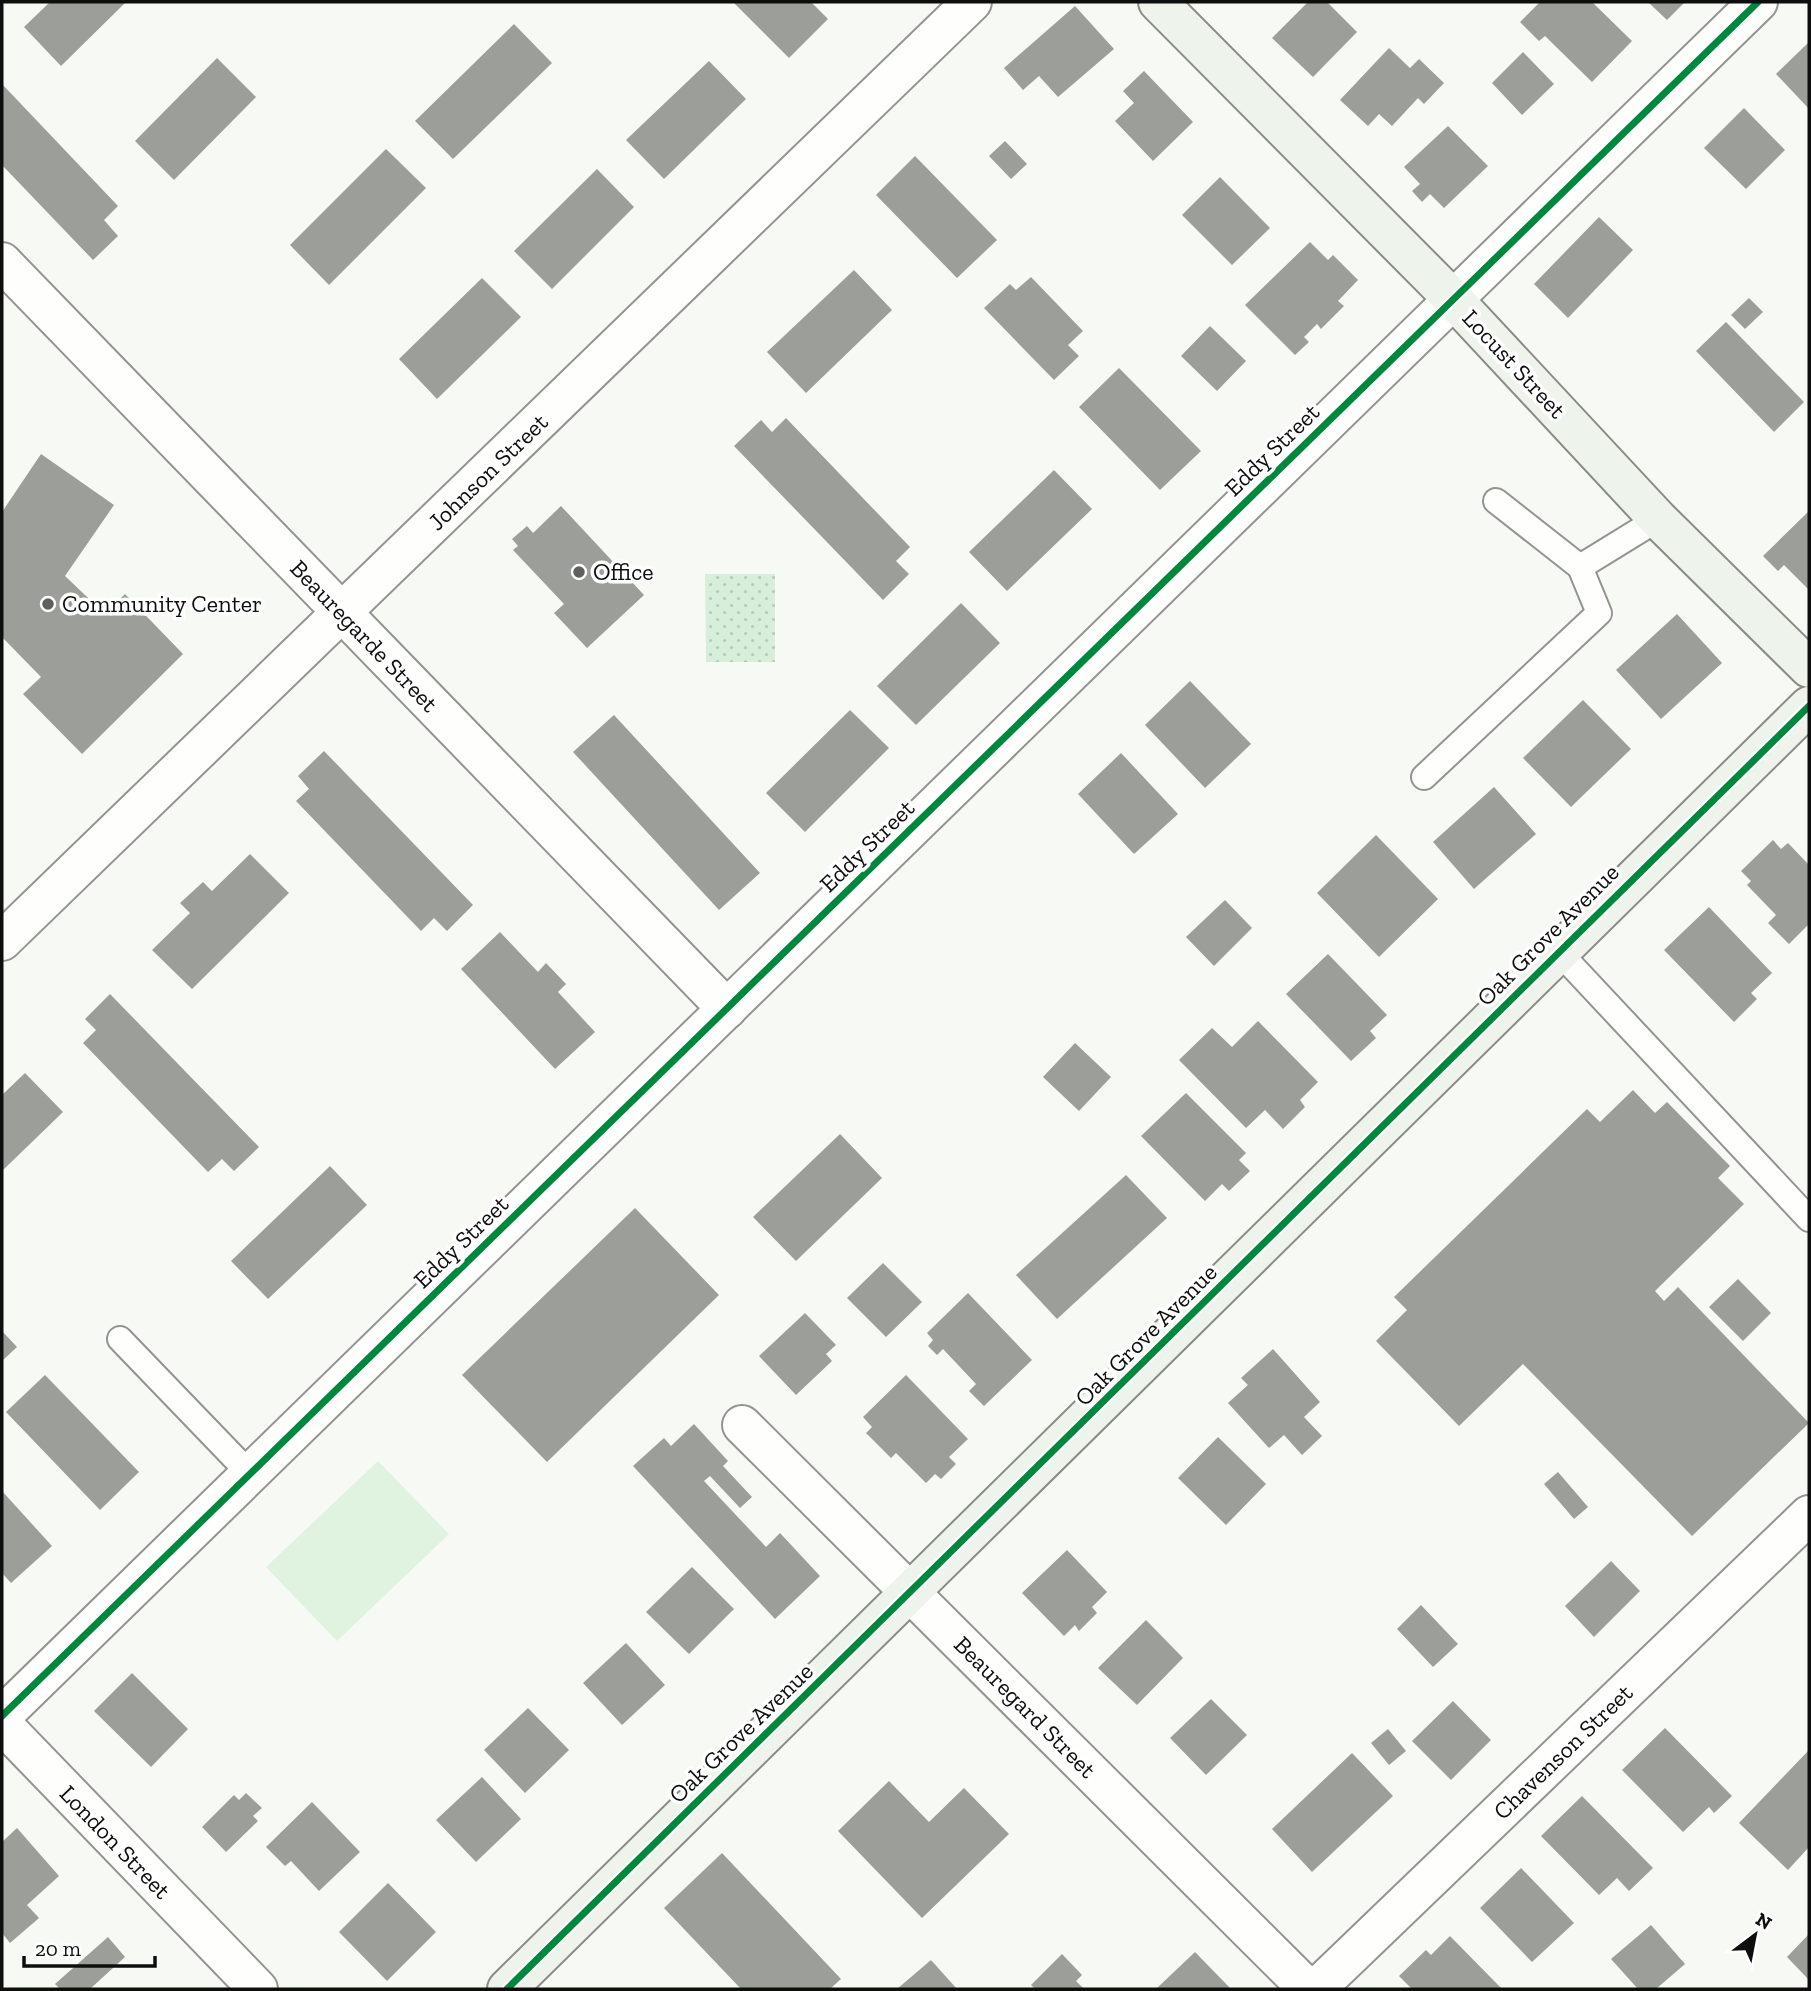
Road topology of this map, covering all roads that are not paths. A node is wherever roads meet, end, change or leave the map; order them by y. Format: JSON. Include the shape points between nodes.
{"nodes":[{"id":1,"x":972,"y":2,"type":"edge"},
{"id":2,"x":1158,"y":2,"type":"edge"},
{"id":3,"x":1758,"y":2,"type":"edge"},
{"id":4,"x":2,"y":262,"type":"edge"},
{"id":5,"x":1453,"y":299,"type":"junction"},
{"id":6,"x":1496,"y":501,"type":"dead end"},
{"id":7,"x":1658,"y":519,"type":"junction"},
{"id":8,"x":1580,"y":567,"type":"junction"},
{"id":9,"x":342,"y":613,"type":"junction"},
{"id":10,"x":1809,"y":668,"type":"edge"},
{"id":11,"x":1809,"y":706,"type":"edge"},
{"id":12,"x":1424,"y":777,"type":"dead end"},
{"id":13,"x":2,"y":941,"type":"edge"},
{"id":14,"x":1558,"y":951,"type":"junction"},
{"id":15,"x":727,"y":1009,"type":"junction"},
{"id":16,"x":1809,"y":1219,"type":"edge"},
{"id":17,"x":120,"y":1339,"type":"dead end"},
{"id":18,"x":742,"y":1425,"type":"dead end"},
{"id":19,"x":250,"y":1474,"type":"junction"},
{"id":20,"x":1809,"y":1515,"type":"edge"},
{"id":21,"x":911,"y":1594,"type":"junction"},
{"id":22,"x":2,"y":1716,"type":"edge"},
{"id":23,"x":2,"y":1724,"type":"edge"},
{"id":24,"x":258,"y":1989,"type":"edge"},
{"id":25,"x":507,"y":1989,"type":"edge"},
{"id":26,"x":1308,"y":1989,"type":"edge"},
{"id":27,"x":1316,"y":1989,"type":"edge"}],
"edges":[{"from":1,"to":9,"type":"street","name":"Johnson Street"},
{"from":2,"to":5,"type":"street","name":"Locust Street"},
{"from":3,"to":5,"type":"street","name":"Eddy Street"},
{"from":4,"to":9,"type":"street","name":"Beauregarde Street"},
{"from":5,"to":7,"type":"street","name":"Locust Street"},
{"from":5,"to":15,"type":"street","name":"Eddy Street"},
{"from":6,"to":8,"type":"lane"},
{"from":7,"to":8,"type":"lane"},
{"from":7,"to":10,"type":"street","name":"Locust Street"},
{"from":8,"to":12,"type":"lane","via":[[1599,613]]},
{"from":9,"to":13,"type":"street","name":"Johnson Street"},
{"from":9,"to":15,"type":"street","name":"Beauregarde Street"},
{"from":11,"to":14,"type":"street","name":"Oak Grove Avenue"},
{"from":14,"to":16,"type":"lane"},
{"from":14,"to":21,"type":"street","name":"Oak Grove Avenue"},
{"from":15,"to":19,"type":"street","name":"Eddy Street"},
{"from":17,"to":19,"type":"lane"},
{"from":18,"to":21,"type":"street","name":"Beauregard Street"},
{"from":19,"to":22,"type":"street","name":"Eddy Street"},
{"from":20,"to":27,"type":"street","name":"Chavenson Street"},
{"from":21,"to":25,"type":"street","name":"Oak Grove Avenue"},
{"from":21,"to":26,"type":"street","name":"Beauregard Street"},
{"from":23,"to":24,"type":"street","name":"London Street"}]}
